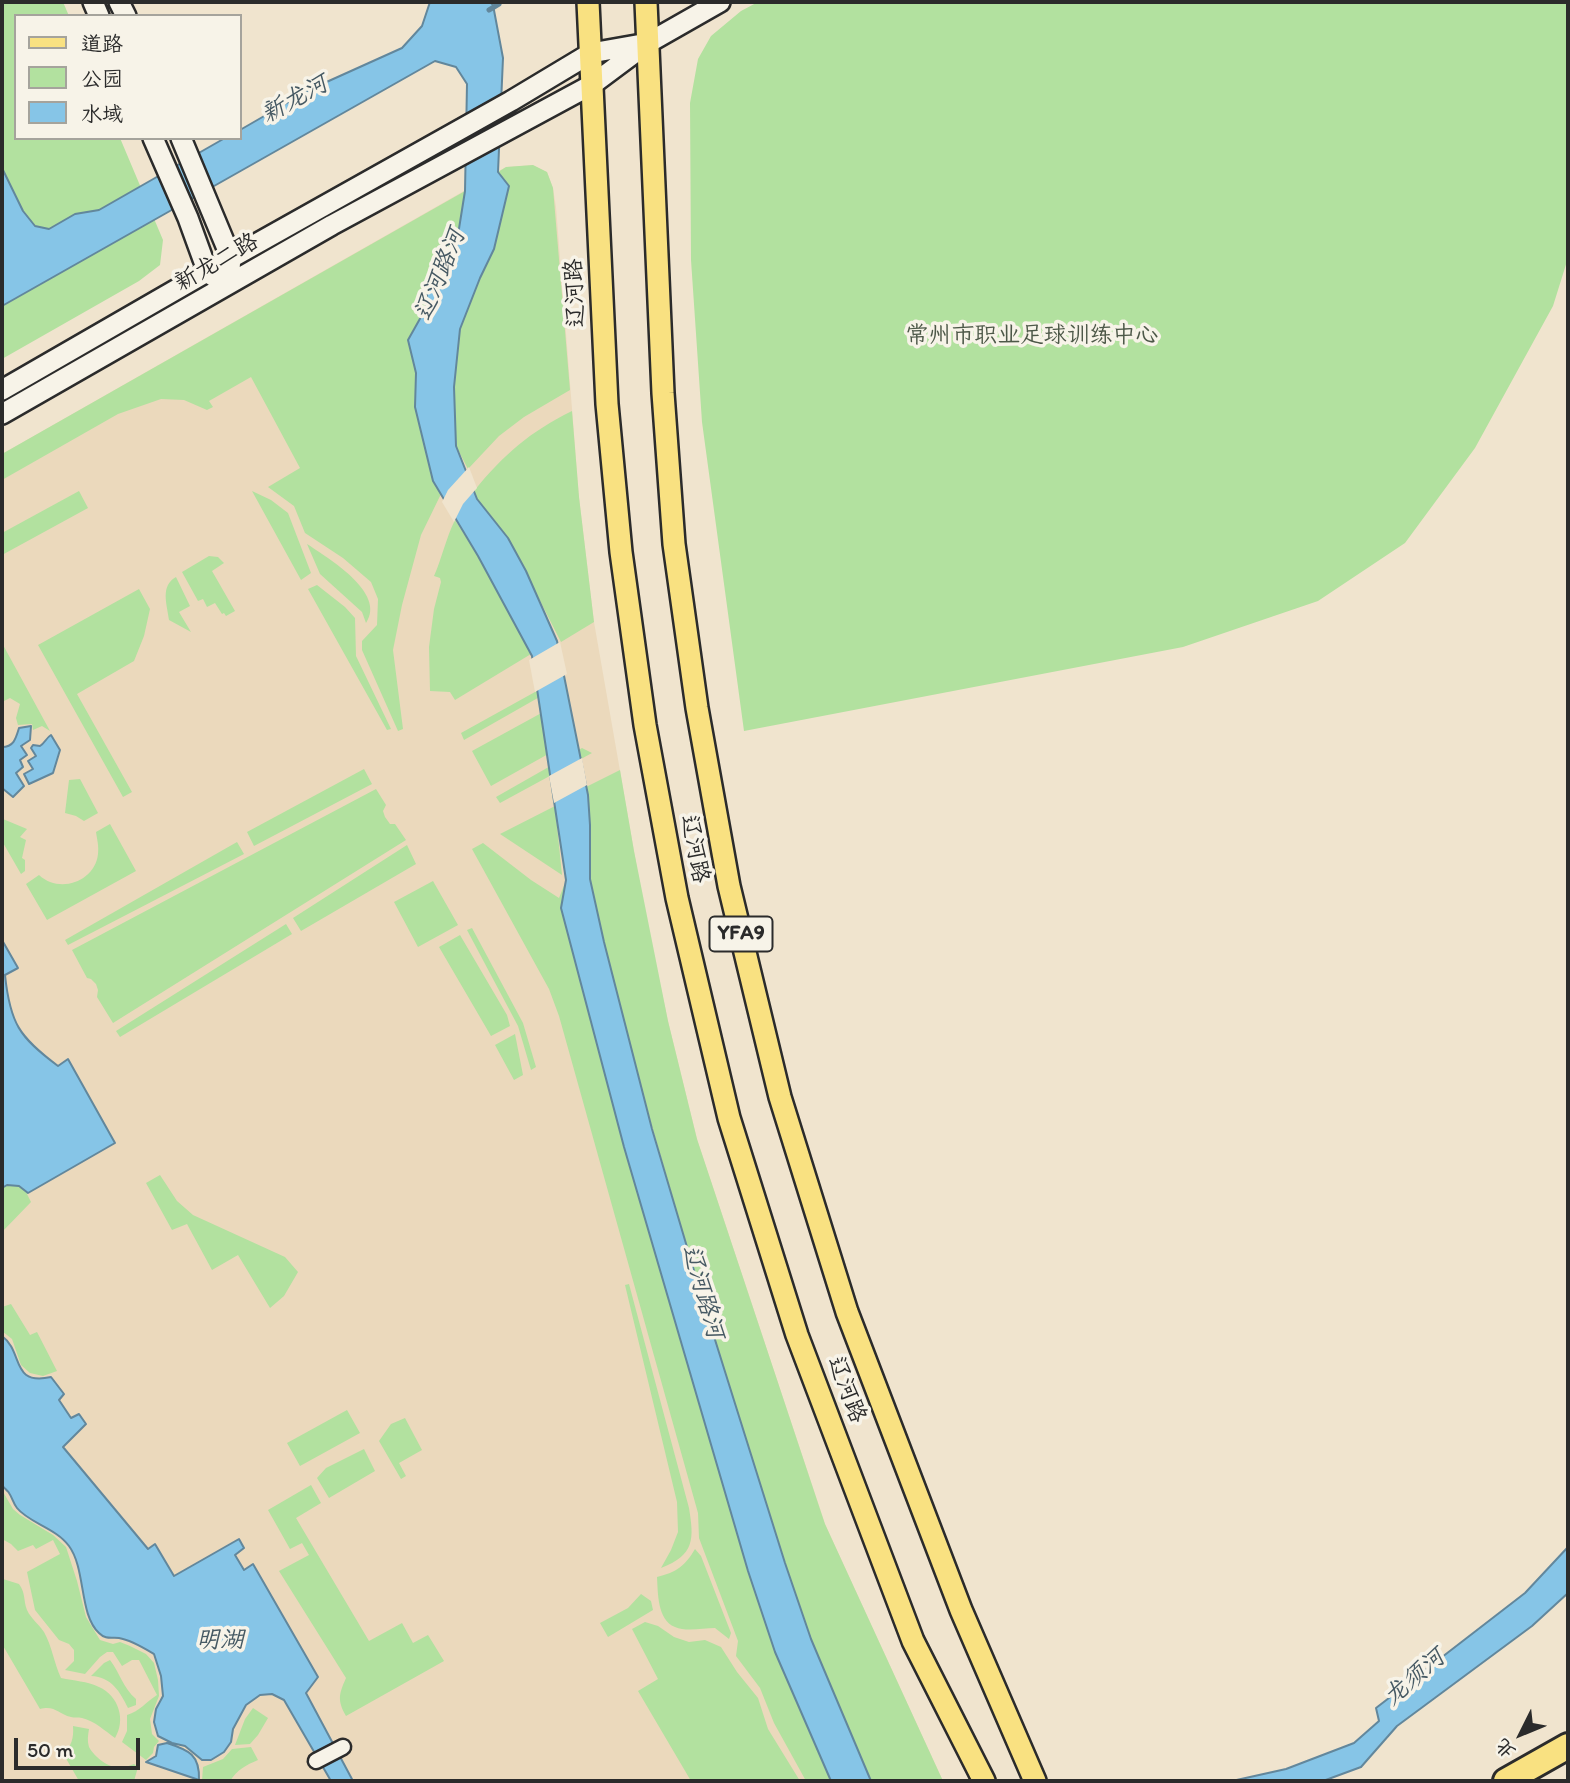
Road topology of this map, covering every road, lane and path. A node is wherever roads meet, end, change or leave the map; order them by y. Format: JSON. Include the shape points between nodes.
{"nodes":[{"id":1,"x":588,"y":2,"type":"edge"},
{"id":2,"x":646,"y":2,"type":"edge"},
{"id":3,"x":720,"y":2,"type":"edge"},
{"id":4,"x":648,"y":43,"type":"junction"},
{"id":5,"x":591,"y":53,"type":"junction"},
{"id":6,"x":593,"y":84,"type":"junction"},
{"id":7,"x":154,"y":140,"type":"edge"},
{"id":8,"x":183,"y":143,"type":"edge"},
{"id":9,"x":231,"y":258,"type":"junction"},
{"id":10,"x":208,"y":272,"type":"junction"},
{"id":11,"x":228,"y":284,"type":"junction"},
{"id":12,"x":2,"y":390,"type":"edge"},
{"id":13,"x":2,"y":414,"type":"edge"},
{"id":14,"x":1568,"y":1746,"type":"edge"},
{"id":15,"x":343,"y":1747,"type":"dead end"},
{"id":16,"x":316,"y":1762,"type":"dead end"},
{"id":17,"x":984,"y":1781,"type":"edge"},
{"id":18,"x":1035,"y":1781,"type":"edge"},
{"id":19,"x":1506,"y":1781,"type":"edge"}],
"edges":[{"from":1,"to":5,"type":"main road","name":"辽河路","number":"YFA9"},
{"from":2,"to":4,"type":"main road","name":"辽河路","number":"YFA9"},
{"from":3,"to":4,"type":"street"},
{"from":4,"to":5,"type":"street"},
{"from":4,"to":6,"type":"street","name":"新龙二路"},
{"from":4,"to":18,"type":"main road","name":"辽河路","number":"YFA9","via":[[674,544],[729,886],[780,1097],[847,1312],[961,1610]]},
{"from":5,"to":6,"type":"main road","name":"辽河路","number":"YFA9"},
{"from":5,"to":9,"type":"street","name":"新龙二路"},
{"from":6,"to":11,"type":"street","name":"新龙二路"},
{"from":6,"to":17,"type":"main road","name":"辽河路","number":"YFA9","via":[[607,404],[621,552],[645,725],[683,924],[729,1118],[797,1335],[913,1641]]},
{"from":7,"to":10,"type":"street"},
{"from":8,"to":9,"type":"street"},
{"from":9,"to":10,"type":"street","name":"新龙二路"},
{"from":9,"to":11,"type":"street"},
{"from":10,"to":11,"type":"street"},
{"from":10,"to":12,"type":"street","name":"新龙二路"},
{"from":11,"to":13,"type":"street","name":"新龙二路"},
{"from":14,"to":19,"type":"highway"},
{"from":15,"to":16,"type":"street"}]}
